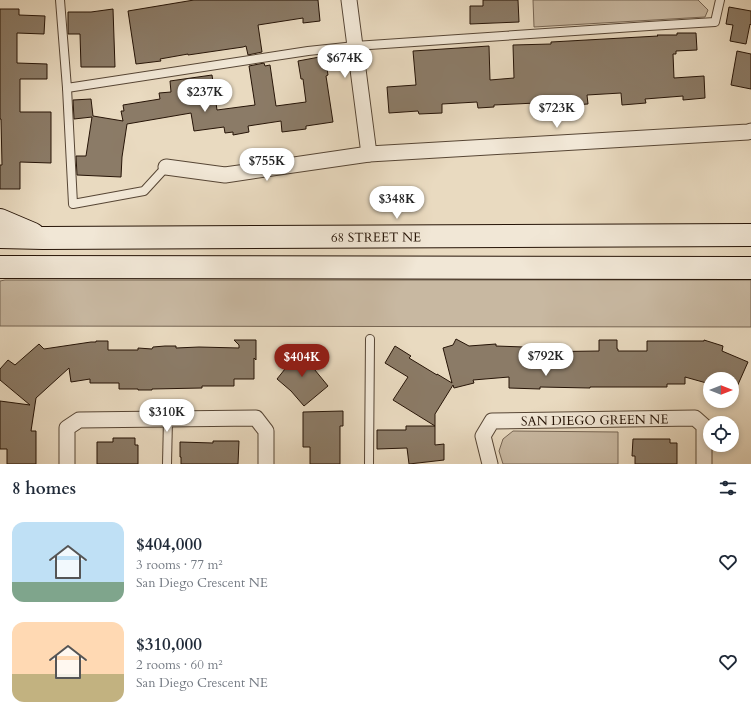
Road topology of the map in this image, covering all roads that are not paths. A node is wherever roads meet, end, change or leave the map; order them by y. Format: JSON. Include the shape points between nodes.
{"nodes":[{"id":1,"x":60,"y":0,"type":"edge"},
{"id":2,"x":349,"y":0,"type":"edge"},
{"id":3,"x":720,"y":0,"type":"edge"},
{"id":4,"x":355,"y":46,"type":"junction"},
{"id":5,"x":67,"y":88,"type":"junction"},
{"id":6,"x":751,"y":131,"type":"edge"},
{"id":7,"x":369,"y":154,"type":"junction"},
{"id":8,"x":166,"y":167,"type":"joint"},
{"id":9,"x":0,"y":220,"type":"edge"},
{"id":10,"x":751,"y":235,"type":"edge"},
{"id":11,"x":0,"y":238,"type":"edge"},
{"id":12,"x":43,"y":238,"type":"junction"},
{"id":13,"x":0,"y":267,"type":"edge"},
{"id":14,"x":751,"y":268,"type":"edge"},
{"id":15,"x":370,"y":339,"type":"dead end"},
{"id":16,"x":168,"y":419,"type":"junction"},
{"id":17,"x":67,"y":464,"type":"edge"},
{"id":18,"x":167,"y":464,"type":"edge"},
{"id":19,"x":266,"y":464,"type":"edge"},
{"id":20,"x":370,"y":464,"type":"edge"},
{"id":21,"x":490,"y":464,"type":"edge"},
{"id":22,"x":704,"y":464,"type":"edge"}],
"edges":[{"from":1,"to":5,"type":"lane"},
{"from":2,"to":4,"type":"street"},
{"from":3,"to":4,"type":"lane","via":[[715,22]]},
{"from":4,"to":5,"type":"lane"},
{"from":4,"to":7,"type":"street"},
{"from":5,"to":8,"type":"lane","via":[[74,204],[144,191]]},
{"from":6,"to":7,"type":"street"},
{"from":7,"to":8,"type":"street","via":[[225,175]]},
{"from":9,"to":12,"type":"main road"},
{"from":10,"to":12,"type":"main road","name":"68 STREET NE"},
{"from":11,"to":12,"type":"main road","name":"68 STREET NE"},
{"from":13,"to":14,"type":"main road"},
{"from":15,"to":20,"type":"lane"},
{"from":16,"to":17,"type":"street","via":[[79,420],[67,428]]},
{"from":16,"to":18,"type":"lane"},
{"from":16,"to":19,"type":"street","via":[[256,418],[266,431]]},
{"from":21,"to":22,"type":"street","name":"SAN DIEGO GREEN NE","via":[[483,436],[492,421],[695,418],[704,426]]}]}
